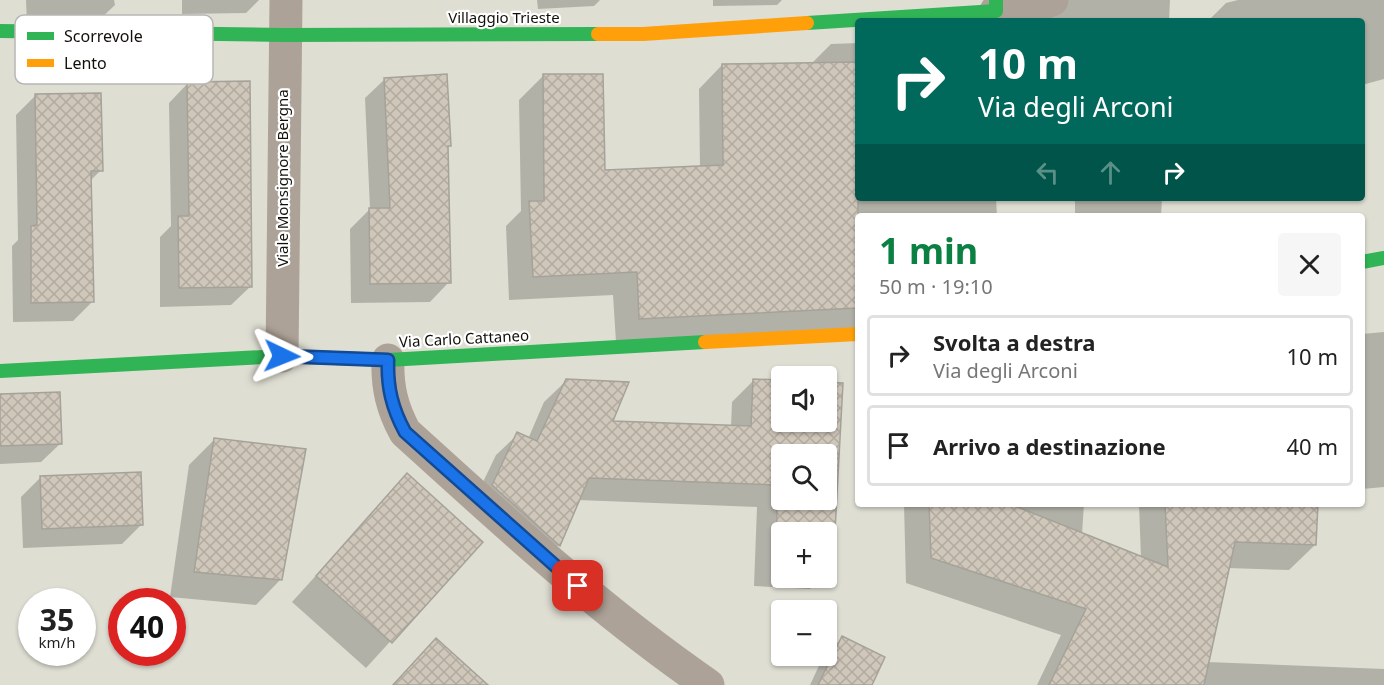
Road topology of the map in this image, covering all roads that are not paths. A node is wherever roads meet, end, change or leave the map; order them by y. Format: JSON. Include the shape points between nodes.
{"nodes":[{"id":1,"x":286,"y":0,"type":"edge"},
{"id":2,"x":1052,"y":0,"type":"edge"},
{"id":3,"x":996,"y":6,"type":"edge"},
{"id":4,"x":0,"y":31,"type":"edge"},
{"id":5,"x":15,"y":31,"type":"edge"},
{"id":6,"x":213,"y":35,"type":"edge"},
{"id":7,"x":284,"y":36,"type":"junction"},
{"id":8,"x":1384,"y":258,"type":"edge"},
{"id":9,"x":1365,"y":261,"type":"edge"},
{"id":10,"x":855,"y":334,"type":"edge"},
{"id":11,"x":282,"y":356,"type":"junction"},
{"id":12,"x":388,"y":360,"type":"junction"},
{"id":13,"x":0,"y":371,"type":"edge"},
{"id":14,"x":708,"y":685,"type":"edge"}],
"edges":[{"from":1,"to":7,"type":"street","name":"Viale Monsignore Bergna"},
{"from":2,"to":3,"type":"street","via":[[1020,11]]},
{"from":3,"to":7,"type":"street","name":"Villaggio Trieste","via":[[643,34]]},
{"from":4,"to":5,"type":"street","name":"Villaggio Trieste"},
{"from":6,"to":7,"type":"street","name":"Villaggio Trieste"},
{"from":7,"to":11,"type":"street","name":"Viale Monsignore Bergna"},
{"from":8,"to":9,"type":"street"},
{"from":10,"to":12,"type":"street","name":"Via Carlo Cattaneo"},
{"from":11,"to":12,"type":"street","name":"Via Carlo Cattaneo"},
{"from":11,"to":13,"type":"street","name":"Via Carlo Cattaneo"},
{"from":12,"to":14,"type":"street","via":[[394,413],[405,432],[543,557],[648,644]]}]}
